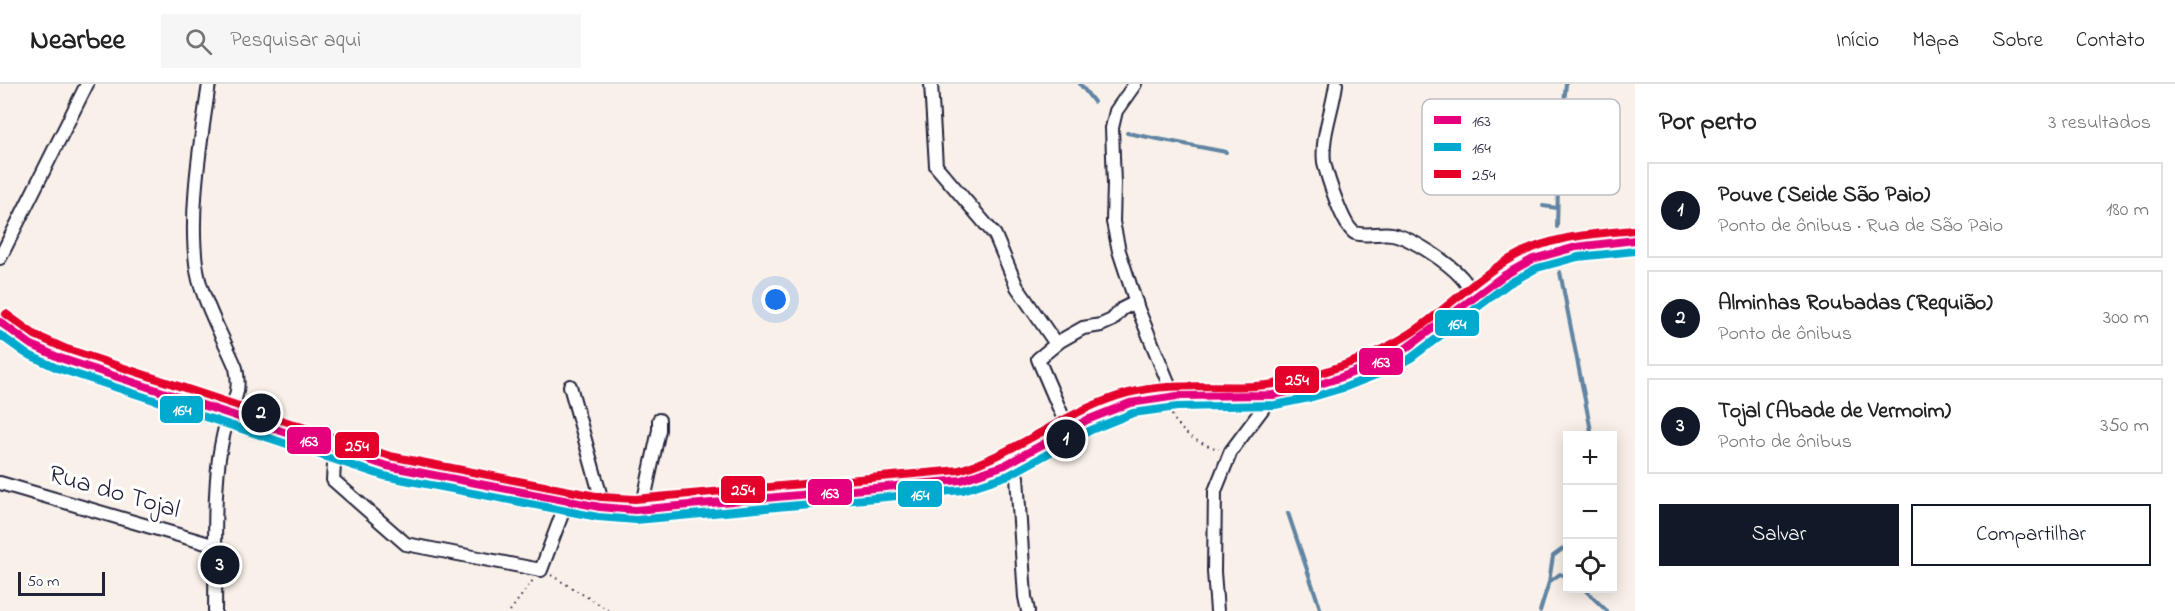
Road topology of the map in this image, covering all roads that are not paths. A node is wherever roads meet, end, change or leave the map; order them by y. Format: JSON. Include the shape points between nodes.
{"nodes":[{"id":1,"x":87,"y":84,"type":"edge"},
{"id":2,"x":209,"y":84,"type":"edge"},
{"id":3,"x":931,"y":84,"type":"edge"},
{"id":4,"x":1136,"y":84,"type":"edge"},
{"id":5,"x":1336,"y":84,"type":"edge"},
{"id":6,"x":1635,"y":240,"type":"edge"},
{"id":7,"x":0,"y":258,"type":"edge"},
{"id":8,"x":1476,"y":297,"type":"junction"},
{"id":9,"x":1136,"y":302,"type":"junction"},
{"id":10,"x":0,"y":322,"type":"edge"},
{"id":11,"x":1056,"y":344,"type":"junction"},
{"id":12,"x":570,"y":386,"type":"dead end"},
{"id":13,"x":1274,"y":395,"type":"junction"},
{"id":14,"x":1170,"y":397,"type":"junction"},
{"id":15,"x":230,"y":414,"type":"junction"},
{"id":16,"x":659,"y":420,"type":"dead end"},
{"id":17,"x":1068,"y":429,"type":"junction"},
{"id":18,"x":335,"y":449,"type":"junction"},
{"id":19,"x":1010,"y":464,"type":"junction"},
{"id":20,"x":0,"y":483,"type":"edge"},
{"id":21,"x":567,"y":501,"type":"junction"},
{"id":22,"x":604,"y":508,"type":"junction"},
{"id":23,"x":642,"y":509,"type":"junction"},
{"id":24,"x":216,"y":546,"type":"junction"},
{"id":25,"x":215,"y":611,"type":"edge"},
{"id":26,"x":1028,"y":611,"type":"edge"},
{"id":27,"x":1217,"y":611,"type":"edge"}],
"edges":[{"from":1,"to":7,"type":"street"},
{"from":2,"to":15,"type":"street","via":[[194,216],[196,258],[199,280],[239,384]]},
{"from":3,"to":11,"type":"street","via":[[936,166],[995,236],[1017,287]]},
{"from":4,"to":9,"type":"street","via":[[1116,111],[1112,128],[1113,222]]},
{"from":5,"to":8,"type":"street","via":[[1324,161],[1349,228],[1357,234],[1391,234],[1406,239],[1462,277]]},
{"from":6,"to":8,"type":"main road","via":[[1579,246],[1543,255],[1519,266]]},
{"from":8,"to":13,"type":"main road","via":[[1393,356],[1320,386]]},
{"from":9,"to":11,"type":"street","via":[[1112,320],[1083,328]]},
{"from":9,"to":14,"type":"street","via":[[1165,373]]},
{"from":10,"to":15,"type":"main road","via":[[30,344],[60,358]]},
{"from":11,"to":17,"type":"street","via":[[1038,359]]},
{"from":12,"to":22,"type":"street"},
{"from":13,"to":14,"type":"main road"},
{"from":13,"to":27,"type":"street","via":[[1231,452],[1215,491]]},
{"from":14,"to":17,"type":"main road","via":[[1111,409]]},
{"from":15,"to":18,"type":"main road"},
{"from":15,"to":24,"type":"street","via":[[219,456]]},
{"from":16,"to":23,"type":"street"},
{"from":17,"to":19,"type":"main road"},
{"from":18,"to":21,"type":"main road","via":[[387,466]]},
{"from":18,"to":21,"type":"street","via":[[333,480],[405,544],[541,570]]},
{"from":19,"to":23,"type":"main road","via":[[951,482]]},
{"from":19,"to":26,"type":"street","via":[[1017,477]]},
{"from":20,"to":24,"type":"street","name":"Rua do Tojal"},
{"from":21,"to":22,"type":"main road"},
{"from":22,"to":23,"type":"main road"},
{"from":24,"to":25,"type":"street"}]}
